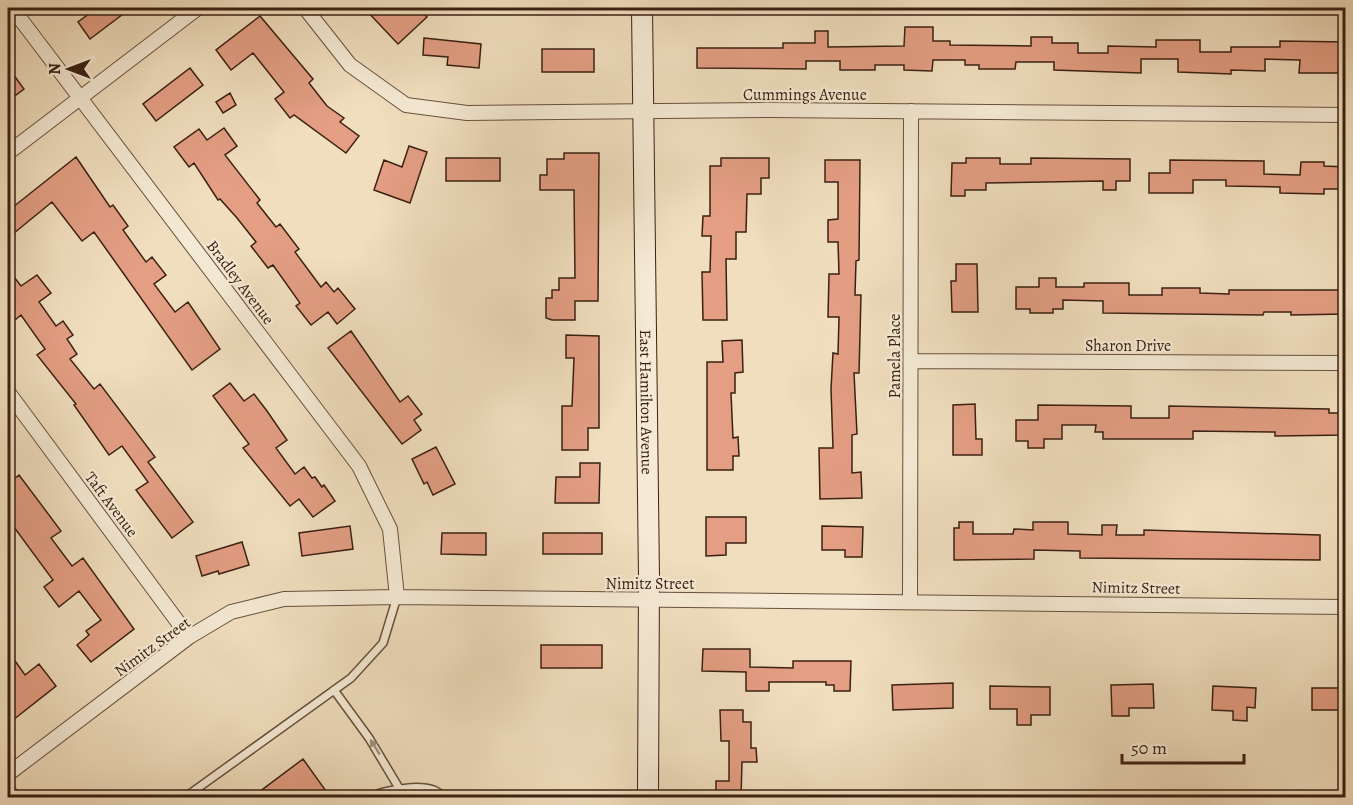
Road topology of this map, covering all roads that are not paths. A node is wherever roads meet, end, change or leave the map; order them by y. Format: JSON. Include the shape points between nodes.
{"nodes":[{"id":1,"x":12,"y":8,"type":"edge"},
{"id":2,"x":198,"y":8,"type":"edge"},
{"id":3,"x":305,"y":8,"type":"edge"},
{"id":4,"x":642,"y":8,"type":"edge"},
{"id":5,"x":79,"y":99,"type":"junction"},
{"id":6,"x":644,"y":110,"type":"junction"},
{"id":7,"x":911,"y":111,"type":"junction"},
{"id":8,"x":1346,"y":115,"type":"edge"},
{"id":9,"x":8,"y":153,"type":"edge"},
{"id":10,"x":911,"y":361,"type":"junction"},
{"id":11,"x":1346,"y":363,"type":"edge"},
{"id":12,"x":8,"y":392,"type":"edge"},
{"id":13,"x":397,"y":597,"type":"junction"},
{"id":14,"x":649,"y":600,"type":"junction"},
{"id":15,"x":910,"y":601,"type":"junction"},
{"id":16,"x":1346,"y":607,"type":"edge"},
{"id":17,"x":189,"y":637,"type":"junction"},
{"id":18,"x":334,"y":690,"type":"junction"},
{"id":19,"x":8,"y":774,"type":"edge"},
{"id":20,"x":8,"y":790,"type":"edge"},
{"id":21,"x":404,"y":794,"type":"edge"},
{"id":22,"x":13,"y":798,"type":"edge"},
{"id":23,"x":184,"y":798,"type":"edge"},
{"id":24,"x":369,"y":798,"type":"edge"},
{"id":25,"x":443,"y":798,"type":"edge"},
{"id":26,"x":648,"y":798,"type":"edge"}],
"edges":[{"from":1,"to":5,"type":"street","name":"Bradley Avenue"},
{"from":2,"to":5,"type":"street"},
{"from":3,"to":6,"type":"street","name":"Cummings Avenue","via":[[350,65],[406,105],[467,112]]},
{"from":4,"to":6,"type":"street","name":"East Hamilton Avenue"},
{"from":5,"to":9,"type":"street"},
{"from":5,"to":13,"type":"street","name":"Bradley Avenue","via":[[360,466],[390,529]]},
{"from":6,"to":7,"type":"street","name":"Cummings Avenue"},
{"from":6,"to":14,"type":"street","name":"East Hamilton Avenue"},
{"from":7,"to":8,"type":"street","name":"Cummings Avenue"},
{"from":7,"to":10,"type":"street","name":"Pamela Place"},
{"from":10,"to":11,"type":"street","name":"Sharon Drive"},
{"from":10,"to":15,"type":"street","name":"Pamela Place"},
{"from":12,"to":17,"type":"street","name":"Taft Avenue"},
{"from":13,"to":14,"type":"street","name":"Nimitz Street"},
{"from":13,"to":17,"type":"street","name":"Nimitz Street","via":[[284,599],[231,612]]},
{"from":13,"to":18,"type":"lane","via":[[383,643],[351,678]]},
{"from":14,"to":15,"type":"street","name":"Nimitz Street"},
{"from":14,"to":26,"type":"street","name":"East Hamilton Avenue"},
{"from":15,"to":16,"type":"street","name":"Nimitz Street"},
{"from":17,"to":19,"type":"street","name":"Nimitz Street"},
{"from":21,"to":18,"type":"lane","one_way":true},
{"from":18,"to":23,"type":"lane"},
{"from":20,"to":22,"type":"street"},
{"from":21,"to":24,"type":"lane","via":[[379,792]]},
{"from":21,"to":25,"type":"lane","via":[[426,787],[436,789]]}]}
